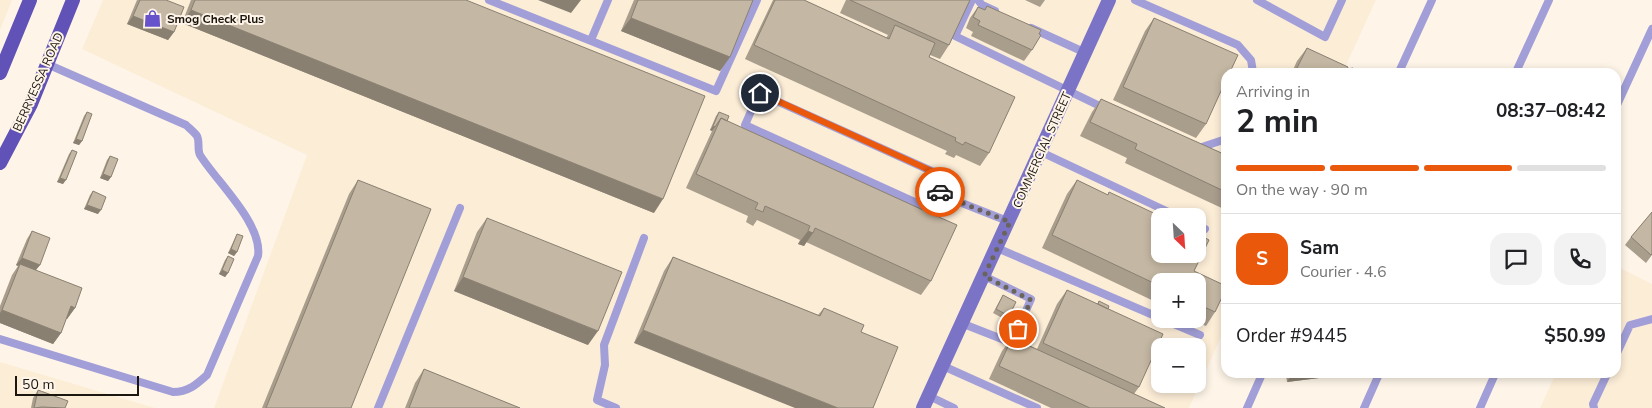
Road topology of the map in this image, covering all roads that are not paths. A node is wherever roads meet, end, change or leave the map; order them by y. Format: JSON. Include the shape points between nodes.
{"nodes":[{"id":1,"x":30,"y":0,"type":"edge"},
{"id":2,"x":73,"y":0,"type":"edge"},
{"id":3,"x":489,"y":0,"type":"edge"},
{"id":4,"x":608,"y":0,"type":"edge"},
{"id":5,"x":756,"y":0,"type":"edge"},
{"id":6,"x":972,"y":0,"type":"edge"},
{"id":7,"x":978,"y":0,"type":"edge"},
{"id":8,"x":1109,"y":0,"type":"edge"},
{"id":9,"x":1135,"y":0,"type":"edge"},
{"id":10,"x":1257,"y":0,"type":"edge"},
{"id":11,"x":1342,"y":0,"type":"edge"},
{"id":12,"x":1432,"y":0,"type":"edge"},
{"id":13,"x":1549,"y":0,"type":"edge"},
{"id":14,"x":999,"y":13,"type":"edge"},
{"id":15,"x":1024,"y":25,"type":"edge"},
{"id":16,"x":1652,"y":29,"type":"edge"},
{"id":17,"x":591,"y":40,"type":"junction"},
{"id":18,"x":1086,"y":53,"type":"junction"},
{"id":19,"x":47,"y":64,"type":"junction"},
{"id":20,"x":1252,"y":68,"type":"edge"},
{"id":21,"x":1402,"y":68,"type":"edge"},
{"id":22,"x":1518,"y":68,"type":"edge"},
{"id":23,"x":0,"y":73,"type":"edge"},
{"id":24,"x":1067,"y":92,"type":"junction"},
{"id":25,"x":1621,"y":96,"type":"edge"},
{"id":26,"x":1112,"y":112,"type":"edge"},
{"id":27,"x":1221,"y":141,"type":"edge"},
{"id":28,"x":1192,"y":148,"type":"edge"},
{"id":29,"x":1041,"y":152,"type":"junction"},
{"id":30,"x":0,"y":163,"type":"edge"},
{"id":31,"x":940,"y":194,"type":"junction"},
{"id":32,"x":460,"y":208,"type":"dead end"},
{"id":33,"x":1160,"y":208,"type":"edge"},
{"id":34,"x":1010,"y":222,"type":"junction"},
{"id":35,"x":644,"y":238,"type":"dead end"},
{"id":36,"x":997,"y":248,"type":"junction"},
{"id":37,"x":984,"y":276,"type":"junction"},
{"id":38,"x":1151,"y":314,"type":"edge"},
{"id":39,"x":1652,"y":320,"type":"edge"},
{"id":40,"x":961,"y":323,"type":"junction"},
{"id":41,"x":1184,"y":328,"type":"edge"},
{"id":42,"x":1200,"y":335,"type":"dead end"},
{"id":43,"x":0,"y":340,"type":"edge"},
{"id":44,"x":1621,"y":344,"type":"edge"},
{"id":45,"x":942,"y":366,"type":"junction"},
{"id":46,"x":1260,"y":378,"type":"edge"},
{"id":47,"x":1377,"y":378,"type":"edge"},
{"id":48,"x":1493,"y":378,"type":"edge"},
{"id":49,"x":1605,"y":378,"type":"edge"},
{"id":50,"x":597,"y":400,"type":"junction"},
{"id":51,"x":926,"y":402,"type":"edge"},
{"id":52,"x":378,"y":408,"type":"edge"},
{"id":53,"x":594,"y":408,"type":"edge"},
{"id":54,"x":616,"y":408,"type":"edge"},
{"id":55,"x":954,"y":408,"type":"edge"},
{"id":56,"x":1037,"y":408,"type":"edge"},
{"id":57,"x":1247,"y":408,"type":"edge"},
{"id":58,"x":1364,"y":408,"type":"edge"},
{"id":59,"x":1480,"y":408,"type":"edge"},
{"id":60,"x":1594,"y":408,"type":"edge"}],
"edges":[{"from":1,"to":23,"type":"main road"},
{"from":2,"to":19,"type":"main road","name":"BERRYESSA ROAD"},
{"from":3,"to":17,"type":"lane"},
{"from":4,"to":17,"type":"lane"},
{"from":5,"to":17,"type":"lane","via":[[716,91]]},
{"from":6,"to":24,"type":"lane","via":[[955,36]]},
{"from":7,"to":14,"type":"lane"},
{"from":8,"to":18,"type":"main road","name":"COMMERCIAL STREET"},
{"from":9,"to":20,"type":"lane","via":[[1238,45],[1251,60]]},
{"from":10,"to":11,"type":"lane","via":[[1325,37]]},
{"from":12,"to":21,"type":"lane"},
{"from":13,"to":22,"type":"lane"},
{"from":15,"to":18,"type":"lane"},
{"from":16,"to":25,"type":"lane"},
{"from":18,"to":24,"type":"main road","name":"COMMERCIAL STREET"},
{"from":19,"to":30,"type":"main road","name":"BERRYESSA ROAD","via":[[31,104]]},
{"from":19,"to":43,"type":"lane","via":[[186,125],[197,137],[198,152],[237,204],[260,246],[207,375],[184,392],[173,392]]},
{"from":24,"to":26,"type":"lane"},
{"from":24,"to":29,"type":"main road","name":"COMMERCIAL STREET"},
{"from":27,"to":28,"type":"lane","via":[[1205,148]]},
{"from":29,"to":33,"type":"lane"},
{"from":29,"to":34,"type":"main road","name":"COMMERCIAL STREET"},
{"from":31,"to":31,"type":"lane","via":[[947,178],[760,93],[745,125],[932,210]]},
{"from":31,"to":34,"type":"lane"},
{"from":32,"to":52,"type":"lane"},
{"from":34,"to":36,"type":"main road","name":"COMMERCIAL STREET"},
{"from":35,"to":50,"type":"lane","via":[[604,345],[605,365]]},
{"from":36,"to":37,"type":"main road","name":"COMMERCIAL STREET"},
{"from":36,"to":38,"type":"lane"},
{"from":37,"to":40,"type":"main road","name":"COMMERCIAL STREET"},
{"from":37,"to":40,"type":"lane","via":[[1031,300],[1012,344]]},
{"from":39,"to":44,"type":"lane","via":[[1630,325]]},
{"from":40,"to":45,"type":"main road","name":"COMMERCIAL STREET"},
{"from":41,"to":42,"type":"lane"},
{"from":45,"to":51,"type":"main road","name":"COMMERCIAL STREET"},
{"from":45,"to":56,"type":"lane"},
{"from":46,"to":57,"type":"lane"},
{"from":47,"to":58,"type":"lane"},
{"from":48,"to":59,"type":"lane"},
{"from":49,"to":60,"type":"lane"},
{"from":50,"to":53,"type":"lane"},
{"from":50,"to":54,"type":"lane"},
{"from":51,"to":55,"type":"lane"}]}
